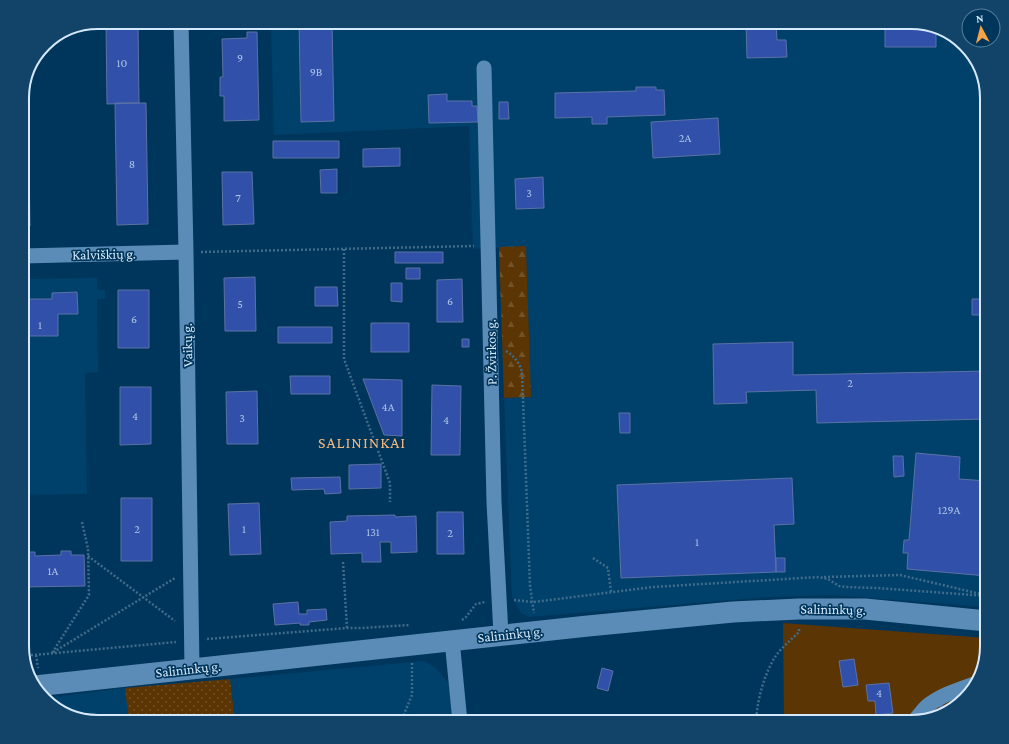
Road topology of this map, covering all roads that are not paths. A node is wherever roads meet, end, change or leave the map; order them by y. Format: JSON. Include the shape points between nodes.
{"nodes":[{"id":1,"x":181,"y":29,"type":"edge"},
{"id":2,"x":484,"y":68,"type":"dead end"},
{"id":3,"x":186,"y":252,"type":"junction"},
{"id":4,"x":29,"y":256,"type":"edge"},
{"id":5,"x":980,"y":621,"type":"edge"},
{"id":6,"x":500,"y":635,"type":"junction"},
{"id":7,"x":452,"y":640,"type":"junction"},
{"id":8,"x":192,"y":668,"type":"junction"},
{"id":9,"x":41,"y":685,"type":"edge"},
{"id":10,"x":967,"y":686,"type":"edge"},
{"id":11,"x":920,"y":714,"type":"edge"},
{"id":12,"x":459,"y":715,"type":"edge"}],
"edges":[{"from":1,"to":3,"type":"street","name":"Vaikų g."},
{"from":2,"to":6,"type":"street","name":"P. Žvirkos g.","via":[[494,509]]},
{"from":3,"to":4,"type":"street","name":"Kalviškių g."},
{"from":3,"to":8,"type":"street","name":"Vaikų g."},
{"from":5,"to":6,"type":"main road","name":"Salininkų g.","via":[[865,609],[799,609],[733,612]]},
{"from":6,"to":7,"type":"main road","name":"Salininkų g."},
{"from":7,"to":8,"type":"main road","name":"Salininkų g."},
{"from":7,"to":12,"type":"street"},
{"from":8,"to":9,"type":"main road","name":"Salininkų g."},
{"from":10,"to":11,"type":"street","via":[[937,700]]}]}
